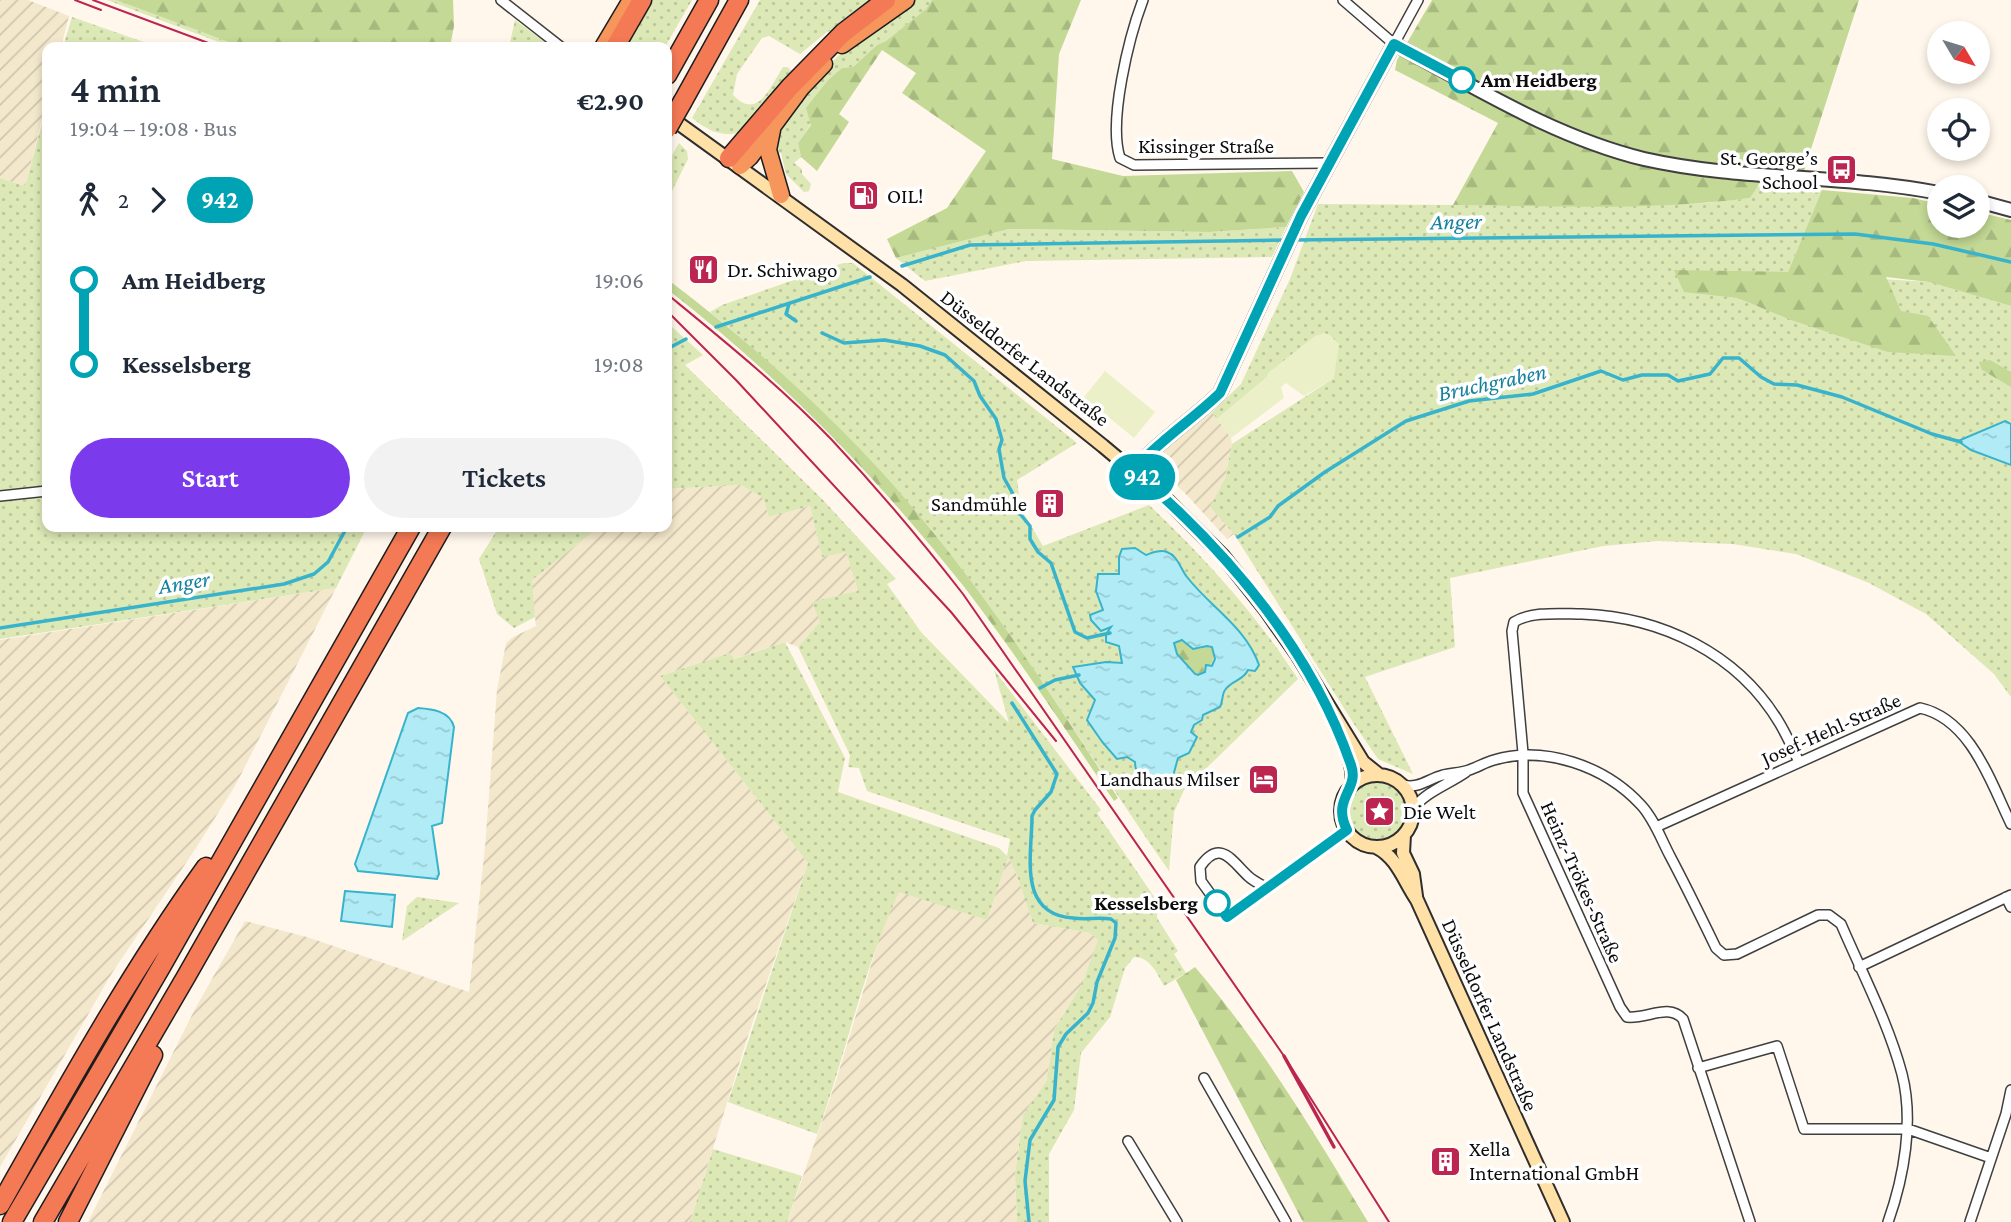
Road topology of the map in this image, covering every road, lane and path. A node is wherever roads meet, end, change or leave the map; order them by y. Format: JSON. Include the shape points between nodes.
{"nodes":[{"id":1,"x":500,"y":0,"type":"edge"},
{"id":2,"x":631,"y":0,"type":"edge"},
{"id":3,"x":642,"y":0,"type":"edge"},
{"id":4,"x":709,"y":0,"type":"edge"},
{"id":5,"x":739,"y":0,"type":"edge"},
{"id":6,"x":886,"y":0,"type":"edge"},
{"id":7,"x":906,"y":0,"type":"edge"},
{"id":8,"x":1143,"y":0,"type":"edge"},
{"id":9,"x":1343,"y":0,"type":"edge"},
{"id":10,"x":1418,"y":0,"type":"edge"},
{"id":11,"x":555,"y":42,"type":"edge"},
{"id":12,"x":606,"y":42,"type":"edge"},
{"id":13,"x":618,"y":42,"type":"edge"},
{"id":14,"x":1394,"y":44,"type":"junction"},
{"id":15,"x":672,"y":66,"type":"edge"},
{"id":16,"x":672,"y":118,"type":"edge"},
{"id":17,"x":672,"y":121,"type":"edge"},
{"id":18,"x":772,"y":128,"type":"junction"},
{"id":19,"x":734,"y":162,"type":"junction"},
{"id":20,"x":1329,"y":163,"type":"junction"},
{"id":21,"x":1927,"y":191,"type":"edge"},
{"id":22,"x":780,"y":195,"type":"junction"},
{"id":23,"x":1990,"y":204,"type":"edge"},
{"id":24,"x":2011,"y":210,"type":"edge"},
{"id":25,"x":1133,"y":470,"type":"junction"},
{"id":26,"x":42,"y":492,"type":"edge"},
{"id":27,"x":0,"y":496,"type":"edge"},
{"id":28,"x":408,"y":532,"type":"edge"},
{"id":29,"x":439,"y":532,"type":"edge"},
{"id":30,"x":1334,"y":717,"type":"junction"},
{"id":31,"x":1523,"y":753,"type":"junction"},
{"id":32,"x":1799,"y":762,"type":"junction"},
{"id":33,"x":1468,"y":771,"type":"junction"},
{"id":34,"x":1378,"y":775,"type":"junction"},
{"id":35,"x":1402,"y":785,"type":"junction"},
{"id":36,"x":1351,"y":786,"type":"junction"},
{"id":37,"x":255,"y":799,"type":"junction"},
{"id":38,"x":1413,"y":809,"type":"junction"},
{"id":39,"x":2011,"y":824,"type":"edge"},
{"id":40,"x":1656,"y":827,"type":"junction"},
{"id":41,"x":1347,"y":830,"type":"junction"},
{"id":42,"x":1404,"y":835,"type":"junction"},
{"id":43,"x":1376,"y":847,"type":"junction"},
{"id":44,"x":1267,"y":888,"type":"junction"},
{"id":45,"x":2009,"y":896,"type":"edge"},
{"id":46,"x":1417,"y":900,"type":"junction"},
{"id":47,"x":2011,"y":907,"type":"edge"},
{"id":48,"x":1859,"y":967,"type":"junction"},
{"id":49,"x":187,"y":975,"type":"junction"},
{"id":50,"x":1698,"y":1068,"type":"junction"},
{"id":51,"x":1204,"y":1078,"type":"dead end"},
{"id":52,"x":2011,"y":1090,"type":"edge"},
{"id":53,"x":1908,"y":1129,"type":"junction"},
{"id":54,"x":1128,"y":1141,"type":"dead end"},
{"id":55,"x":29,"y":1154,"type":"junction"},
{"id":56,"x":1991,"y":1158,"type":"junction"},
{"id":57,"x":0,"y":1191,"type":"edge"},
{"id":58,"x":0,"y":1205,"type":"edge"},
{"id":59,"x":12,"y":1222,"type":"edge"},
{"id":60,"x":43,"y":1222,"type":"edge"},
{"id":61,"x":68,"y":1222,"type":"edge"},
{"id":62,"x":1177,"y":1222,"type":"edge"},
{"id":63,"x":1286,"y":1222,"type":"edge"},
{"id":64,"x":1563,"y":1222,"type":"edge"},
{"id":65,"x":1750,"y":1222,"type":"edge"},
{"id":66,"x":1888,"y":1222,"type":"edge"},
{"id":67,"x":1970,"y":1222,"type":"edge"}],
"edges":[{"from":1,"to":11,"type":"street"},
{"from":2,"to":12,"type":"highway"},
{"from":3,"to":13,"type":"highway"},
{"from":4,"to":15,"type":"highway"},
{"from":5,"to":17,"type":"highway","bridge":true},
{"from":6,"to":19,"type":"highway","via":[[843,33],[790,87]]},
{"from":7,"to":18,"type":"highway","via":[[846,40]]},
{"from":8,"to":20,"type":"street","name":"Kissinger Straße","via":[[1121,84],[1116,146],[1120,158],[1134,165]]},
{"from":9,"to":14,"type":"street"},
{"from":10,"to":14,"type":"street"},
{"from":14,"to":20,"type":"street"},
{"from":14,"to":21,"type":"street","via":[[1530,117],[1621,153],[1682,166]]},
{"from":16,"to":19,"type":"main road","name":"Düsseldorfer Landstraße"},
{"from":18,"to":19,"type":"highway","via":[[750,157]]},
{"from":18,"to":22,"type":"highway","via":[[768,150]]},
{"from":19,"to":22,"type":"main road","name":"Düsseldorfer Landstraße"},
{"from":20,"to":25,"type":"street","via":[[1220,393]]},
{"from":22,"to":25,"type":"main road","name":"Düsseldorfer Landstraße","via":[[902,285]]},
{"from":23,"to":24,"type":"street"},
{"from":25,"to":30,"type":"main road","name":"Düsseldorfer Landstraße","via":[[1223,556],[1298,656]]},
{"from":26,"to":27,"type":"street"},
{"from":28,"to":37,"type":"highway"},
{"from":29,"to":49,"type":"highway"},
{"from":30,"to":34,"type":"main road","name":"Düsseldorfer Landstraße","via":[[1363,762]]},
{"from":30,"to":36,"type":"main road","name":"Düsseldorfer Landstraße","via":[[1352,767]]},
{"from":31,"to":32,"type":"street","name":"Heinz-Trökes-Straße","via":[[1514,622],[1522,617],[1598,615],[1646,622],[1726,663],[1765,703]]},
{"from":31,"to":33,"type":"street"},
{"from":31,"to":40,"type":"street","via":[[1564,759],[1593,770],[1642,806]]},
{"from":31,"to":50,"type":"street","name":"Heinz-Trökes-Straße","via":[[1523,793],[1620,1007],[1627,1017],[1667,1010],[1677,1013]]},
{"from":32,"to":39,"type":"street","name":"Josef-Hehl-Straße","via":[[1920,708],[1934,711],[1976,754]]},
{"from":32,"to":40,"type":"street","name":"Josef-Hehl-Straße"},
{"from":33,"to":35,"type":"street","via":[[1411,787]]},
{"from":33,"to":38,"type":"street","via":[[1424,796]]},
{"from":34,"to":35,"type":"main road"},
{"from":34,"to":36,"type":"main road"},
{"from":35,"to":38,"type":"main road"},
{"from":36,"to":41,"type":"main road","via":[[1342,807]]},
{"from":37,"to":55,"type":"highway","via":[[152,945]]},
{"from":37,"to":59,"type":"highway"},
{"from":38,"to":42,"type":"main road"},
{"from":40,"to":48,"type":"street","via":[[1716,948],[1724,955],[1737,954],[1818,915],[1829,915],[1841,924]]},
{"from":41,"to":43,"type":"main road","via":[[1360,842]]},
{"from":41,"to":44,"type":"street"},
{"from":42,"to":43,"type":"main road"},
{"from":42,"to":46,"type":"main road","name":"Düsseldorfer Landstraße","via":[[1404,853]]},
{"from":43,"to":46,"type":"main road","name":"Düsseldorfer Landstraße","via":[[1392,857]]},
{"from":44,"to":44,"type":"street","via":[[1228,855],[1210,856],[1200,867],[1201,881],[1227,917]]},
{"from":45,"to":47,"type":"street"},
{"from":45,"to":48,"type":"street"},
{"from":46,"to":64,"type":"main road","name":"Düsseldorfer Landstraße"},
{"from":48,"to":53,"type":"street","via":[[1886,1025],[1902,1076]]},
{"from":49,"to":60,"type":"highway"},
{"from":49,"to":61,"type":"highway","via":[[151,1059]]},
{"from":50,"to":53,"type":"street","via":[[1777,1046],[1804,1129]]},
{"from":50,"to":65,"type":"street","name":"Heinz-Trökes-Straße"},
{"from":51,"to":63,"type":"street"},
{"from":52,"to":56,"type":"street"},
{"from":53,"to":56,"type":"street"},
{"from":53,"to":66,"type":"street"},
{"from":54,"to":62,"type":"street"},
{"from":55,"to":57,"type":"highway"},
{"from":55,"to":58,"type":"highway"},
{"from":56,"to":67,"type":"street"}]}
